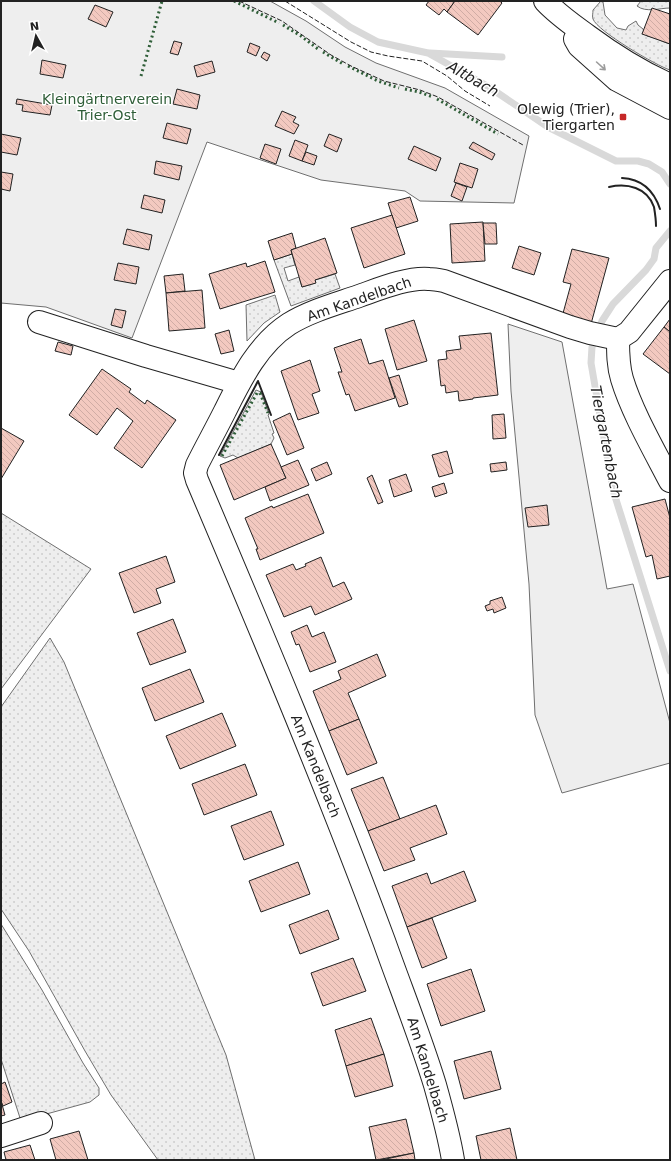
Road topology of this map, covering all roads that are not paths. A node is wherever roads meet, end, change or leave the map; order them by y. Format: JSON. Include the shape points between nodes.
{"nodes":[{"id":1,"x":552,"y":8,"type":"edge"},
{"id":2,"x":670,"y":85,"type":"edge"},
{"id":3,"x":670,"y":108,"type":"edge"},
{"id":4,"x":670,"y":281,"type":"edge"},
{"id":5,"x":40,"y":322,"type":"dead end"},
{"id":6,"x":603,"y":336,"type":"junction"},
{"id":7,"x":239,"y":383,"type":"junction"},
{"id":8,"x":670,"y":482,"type":"edge"},
{"id":9,"x":41,"y":1123,"type":"dead end"},
{"id":10,"x":1,"y":1136,"type":"edge"},
{"id":11,"x":453,"y":1160,"type":"edge"}],
"edges":[{"from":1,"to":2,"type":"street","via":[[617,58]]},
{"from":1,"to":3,"type":"street","one_way":true,"via":[[579,46],[617,80]]},
{"from":4,"to":6,"type":"street","via":[[629,332]]},
{"from":5,"to":7,"type":"street"},
{"from":6,"to":7,"type":"street","name":"Am Kandelbach","via":[[536,316],[497,299],[444,281],[416,279],[362,295],[290,324],[262,347]]},
{"from":6,"to":8,"type":"street","via":[[618,356],[628,397]]},
{"from":7,"to":11,"type":"street","name":"Am Kandelbach","via":[[195,473],[270,650],[370,905],[421,1042],[443,1112]]},
{"from":9,"to":10,"type":"street"}]}
